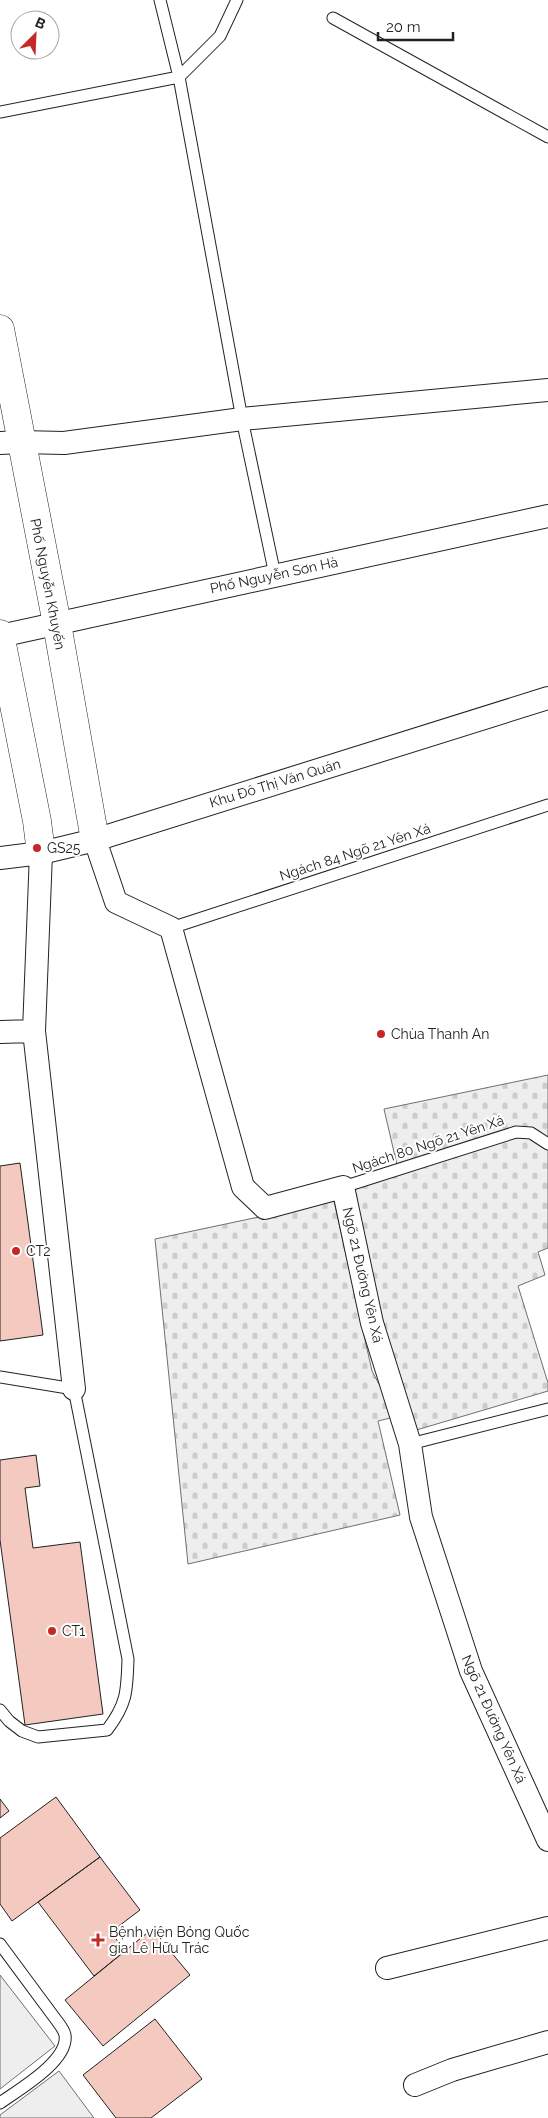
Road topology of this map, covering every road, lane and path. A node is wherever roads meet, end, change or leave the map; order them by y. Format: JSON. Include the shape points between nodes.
{"nodes":[{"id":1,"x":160,"y":0,"type":"edge"},
{"id":2,"x":237,"y":0,"type":"edge"},
{"id":3,"x":333,"y":18,"type":"dead end"},
{"id":4,"x":178,"y":77,"type":"junction"},
{"id":5,"x":0,"y":112,"type":"edge"},
{"id":6,"x":548,"y":137,"type":"edge"},
{"id":7,"x":0,"y":329,"type":"edge"},
{"id":8,"x":548,"y":390,"type":"edge"},
{"id":9,"x":242,"y":419,"type":"junction"},
{"id":10,"x":10,"y":443,"type":"edge"},
{"id":11,"x":548,"y":516,"type":"edge"},
{"id":12,"x":274,"y":575,"type":"junction"},
{"id":13,"x":57,"y":624,"type":"junction"},
{"id":14,"x":0,"y":635,"type":"edge"},
{"id":15,"x":548,"y":698,"type":"edge"},
{"id":16,"x":548,"y":805,"type":"edge"},
{"id":17,"x":95,"y":840,"type":"junction"},
{"id":18,"x":41,"y":853,"type":"junction"},
{"id":19,"x":0,"y":858,"type":"edge"},
{"id":20,"x":171,"y":928,"type":"junction"},
{"id":21,"x":34,"y":1031,"type":"junction"},
{"id":22,"x":0,"y":1032,"type":"edge"},
{"id":23,"x":548,"y":1144,"type":"edge"},
{"id":24,"x":343,"y":1187,"type":"junction"},
{"id":25,"x":0,"y":1377,"type":"edge"},
{"id":26,"x":74,"y":1389,"type":"junction"},
{"id":27,"x":548,"y":1409,"type":"edge"},
{"id":28,"x":410,"y":1444,"type":"junction"},
{"id":29,"x":0,"y":1710,"type":"edge"},
{"id":30,"x":548,"y":1840,"type":"edge"},
{"id":31,"x":548,"y":1928,"type":"edge"},
{"id":32,"x":0,"y":1944,"type":"edge"},
{"id":33,"x":387,"y":1968,"type":"dead end"},
{"id":34,"x":548,"y":2042,"type":"edge"},
{"id":35,"x":415,"y":2085,"type":"dead end"},
{"id":36,"x":0,"y":2103,"type":"edge"}],
"edges":[{"from":1,"to":4,"type":"lane"},
{"from":2,"to":4,"type":"lane","via":[[220,36]]},
{"from":3,"to":6,"type":"lane"},
{"from":4,"to":5,"type":"lane"},
{"from":4,"to":9,"type":"lane"},
{"from":7,"to":10,"type":"street","name":"Phố Nguyễn Khuyến"},
{"from":8,"to":9,"type":"street"},
{"from":9,"to":10,"type":"street","via":[[64,443]]},
{"from":9,"to":12,"type":"lane"},
{"from":10,"to":13,"type":"street","name":"Phố Nguyễn Khuyến"},
{"from":11,"to":12,"type":"street","name":"Phố Nguyễn Sơn Hà"},
{"from":12,"to":13,"type":"street","name":"Phố Nguyễn Sơn Hà"},
{"from":13,"to":14,"type":"street","name":"Phố Nguyễn Sơn Hà"},
{"from":13,"to":17,"type":"street","name":"Phố Nguyễn Khuyến"},
{"from":14,"to":18,"type":"street","via":[[38,821]]},
{"from":15,"to":17,"type":"street","name":"Khu Đô Thị Văn Quán"},
{"from":16,"to":20,"type":"lane","name":"Ngách 84 Ngõ 21 Yên Xá"},
{"from":17,"to":18,"type":"street","name":"Khu Đô Thị Văn Quán"},
{"from":17,"to":20,"type":"street","via":[[116,902]]},
{"from":18,"to":19,"type":"street","name":"Khu Đô Thị Văn Quán"},
{"from":18,"to":21,"type":"street"},
{"from":20,"to":24,"type":"street","name":"Ngõ 21 Đường Yên Xá","via":[[243,1187],[265,1208]]},
{"from":21,"to":22,"type":"street"},
{"from":21,"to":26,"type":"street"},
{"from":23,"to":24,"type":"lane","name":"Ngách 80 Ngõ 21 Yên Xá","via":[[531,1133],[516,1132]]},
{"from":24,"to":28,"type":"street","name":"Ngõ 21 Đường Yên Xá","via":[[372,1323]]},
{"from":25,"to":26,"type":"lane"},
{"from":26,"to":29,"type":"lane","via":[[128,1659],[127,1689],[119,1714],[107,1730],[38,1736],[22,1731]]},
{"from":27,"to":28,"type":"lane"},
{"from":28,"to":30,"type":"street","name":"Ngõ 21 Đường Yên Xá","via":[[421,1517],[471,1671]]},
{"from":31,"to":33,"type":"street"},
{"from":32,"to":36,"type":"lane","via":[[65,2034],[64,2047],[55,2060]]},
{"from":34,"to":35,"type":"street","via":[[452,2070]]}]}
